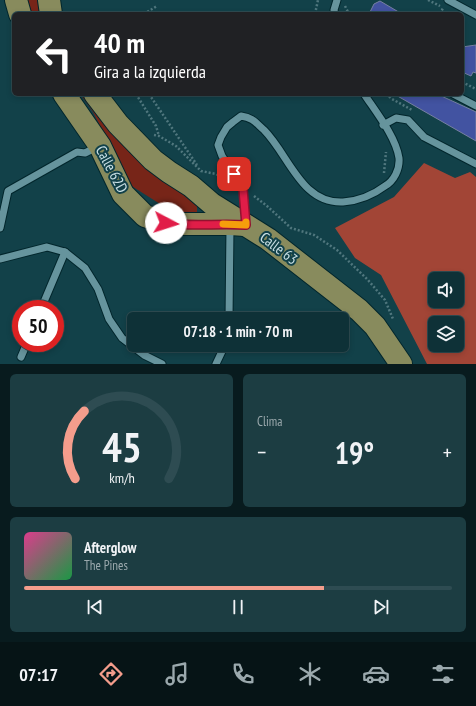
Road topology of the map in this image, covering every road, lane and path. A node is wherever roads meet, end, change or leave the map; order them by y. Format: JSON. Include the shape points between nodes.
{"nodes":[{"id":1,"x":16,"y":0,"type":"edge"},
{"id":2,"x":49,"y":0,"type":"edge"},
{"id":3,"x":318,"y":0,"type":"edge"},
{"id":4,"x":337,"y":0,"type":"edge"},
{"id":5,"x":448,"y":0,"type":"edge"},
{"id":6,"x":157,"y":6,"type":"dead end"},
{"id":7,"x":345,"y":6,"type":"dead end"},
{"id":8,"x":19,"y":12,"type":"edge"},
{"id":9,"x":52,"y":12,"type":"edge"},
{"id":10,"x":147,"y":12,"type":"edge"},
{"id":11,"x":315,"y":12,"type":"edge"},
{"id":12,"x":334,"y":12,"type":"edge"},
{"id":13,"x":348,"y":12,"type":"edge"},
{"id":14,"x":476,"y":15,"type":"edge"},
{"id":15,"x":464,"y":83,"type":"edge"},
{"id":16,"x":476,"y":89,"type":"edge"},
{"id":17,"x":65,"y":96,"type":"edge"},
{"id":18,"x":96,"y":96,"type":"edge"},
{"id":19,"x":137,"y":96,"type":"edge"},
{"id":20,"x":150,"y":96,"type":"edge"},
{"id":21,"x":365,"y":96,"type":"edge"},
{"id":22,"x":457,"y":96,"type":"edge"},
{"id":23,"x":476,"y":106,"type":"edge"},
{"id":24,"x":383,"y":125,"type":"junction"},
{"id":25,"x":100,"y":146,"type":"junction"},
{"id":26,"x":476,"y":164,"type":"edge"},
{"id":27,"x":243,"y":189,"type":"junction"},
{"id":28,"x":238,"y":225,"type":"junction"},
{"id":29,"x":0,"y":228,"type":"edge"},
{"id":30,"x":65,"y":252,"type":"junction"},
{"id":31,"x":0,"y":259,"type":"edge"},
{"id":32,"x":45,"y":300,"type":"edge"},
{"id":33,"x":230,"y":312,"type":"edge"},
{"id":34,"x":394,"y":322,"type":"dead end"},
{"id":35,"x":23,"y":352,"type":"edge"},
{"id":36,"x":222,"y":352,"type":"edge"},
{"id":37,"x":21,"y":357,"type":"dead end"},
{"id":38,"x":398,"y":363,"type":"edge"},
{"id":39,"x":162,"y":364,"type":"edge"},
{"id":40,"x":216,"y":364,"type":"edge"}],
"edges":[{"from":1,"to":8,"type":"main road"},
{"from":2,"to":9,"type":"main road"},
{"from":3,"to":11,"type":"path"},
{"from":4,"to":12,"type":"street"},
{"from":5,"to":14,"type":"street"},
{"from":6,"to":10,"type":"path"},
{"from":7,"to":13,"type":"path"},
{"from":15,"to":16,"type":"path"},
{"from":17,"to":25,"type":"main road","name":"Calle 62D"},
{"from":18,"to":28,"type":"main road","name":"Calle 63","via":[[118,124],[153,160],[191,186]]},
{"from":19,"to":20,"type":"path","via":[[156,126],[158,136],[176,146],[201,170]]},
{"from":21,"to":24,"type":"street"},
{"from":22,"to":23,"type":"street"},
{"from":24,"to":26,"type":"street","via":[[396,118],[408,120],[424,137]]},
{"from":24,"to":27,"type":"street","via":[[398,152],[396,174],[390,183],[380,190],[348,202],[335,202],[323,200],[305,187],[268,134],[252,118],[241,116],[227,127],[218,145]]},
{"from":25,"to":28,"type":"main road","name":"Calle 62D","via":[[123,194],[145,216],[176,224]]},
{"from":25,"to":29,"type":"street","via":[[85,153],[77,152],[8,191]]},
{"from":27,"to":28,"type":"street"},
{"from":27,"to":34,"type":"path","via":[[291,228],[314,235],[337,250],[385,300]]},
{"from":28,"to":33,"type":"street"},
{"from":28,"to":38,"type":"main road","name":"Calle 63","via":[[268,239],[359,310],[375,326]]},
{"from":30,"to":31,"type":"street","via":[[47,247]]},
{"from":30,"to":32,"type":"street"},
{"from":30,"to":39,"type":"street","via":[[85,268],[98,289],[108,319],[122,338],[144,355]]},
{"from":35,"to":37,"type":"street"},
{"from":36,"to":40,"type":"street"}]}
